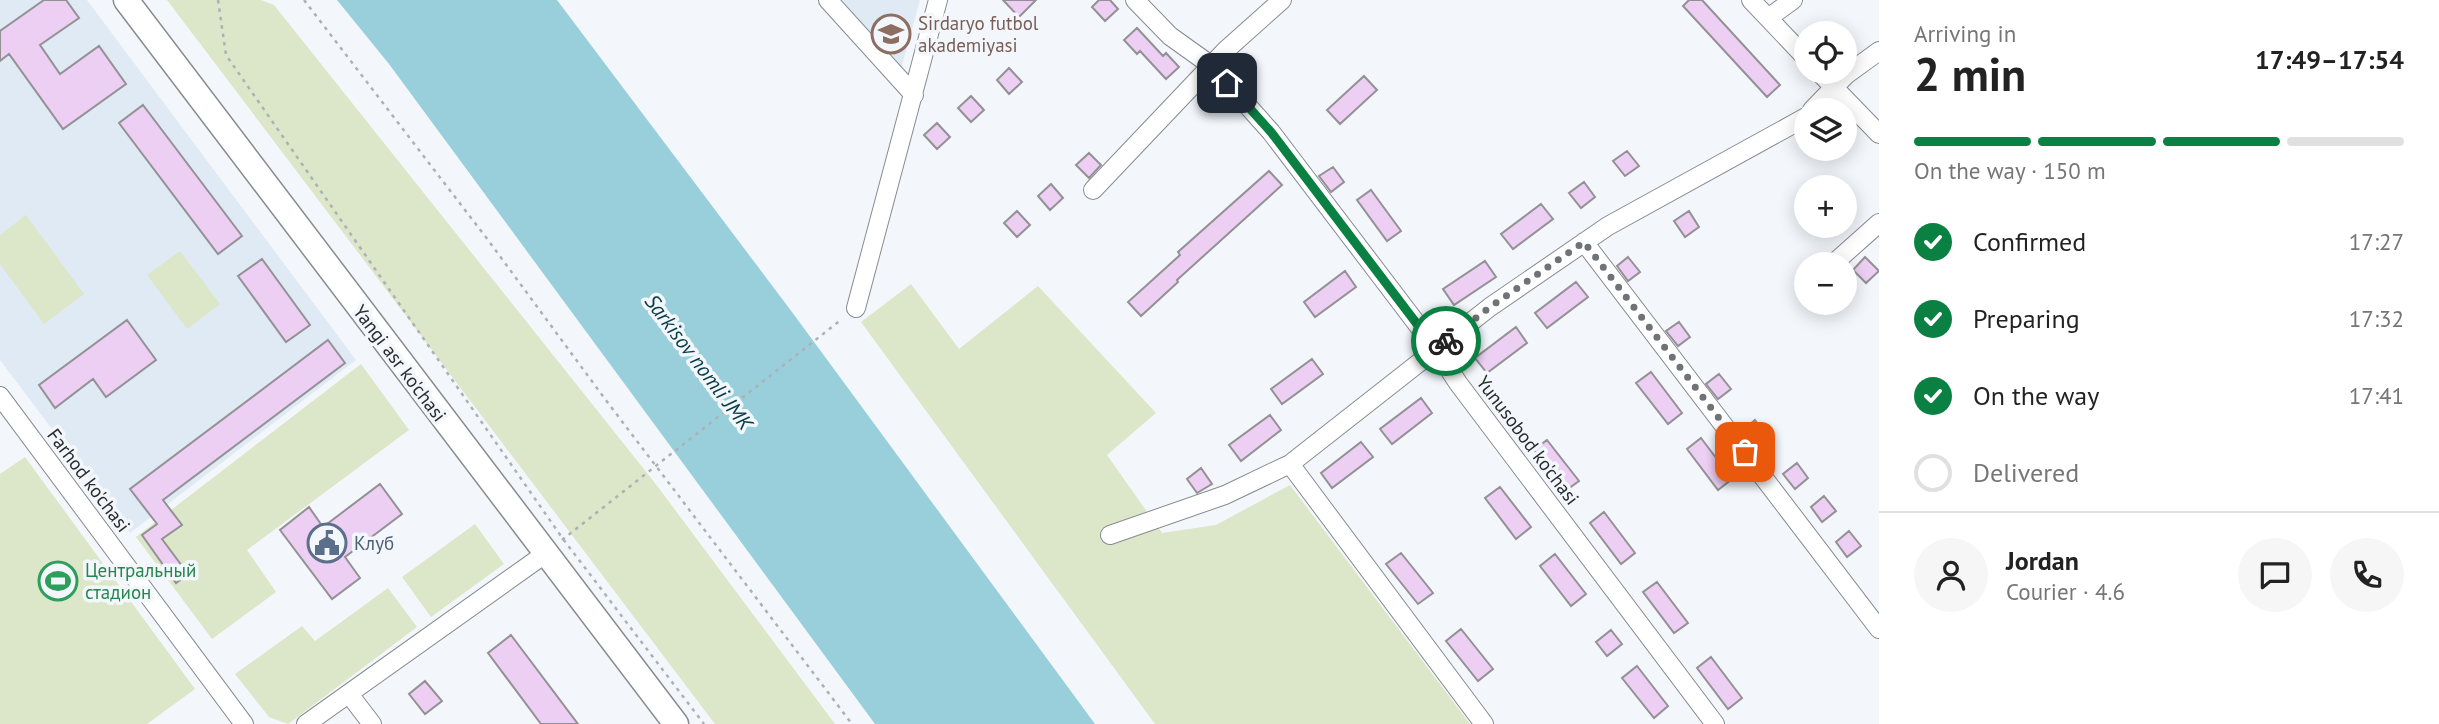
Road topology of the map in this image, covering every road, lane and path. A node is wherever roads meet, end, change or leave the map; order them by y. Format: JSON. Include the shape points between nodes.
{"nodes":[{"id":1,"x":126,"y":0,"type":"edge"},
{"id":2,"x":218,"y":0,"type":"edge"},
{"id":3,"x":304,"y":0,"type":"edge"},
{"id":4,"x":828,"y":0,"type":"edge"},
{"id":5,"x":938,"y":0,"type":"edge"},
{"id":6,"x":1135,"y":0,"type":"edge"},
{"id":7,"x":1282,"y":0,"type":"edge"},
{"id":8,"x":1751,"y":0,"type":"edge"},
{"id":9,"x":1793,"y":0,"type":"edge"},
{"id":10,"x":1768,"y":19,"type":"junction"},
{"id":11,"x":1794,"y":46,"type":"edge"},
{"id":12,"x":1879,"y":51,"type":"edge"},
{"id":13,"x":1212,"y":66,"type":"junction"},
{"id":14,"x":1830,"y":84,"type":"edge"},
{"id":15,"x":1834,"y":88,"type":"junction"},
{"id":16,"x":914,"y":95,"type":"junction"},
{"id":17,"x":1824,"y":98,"type":"edge"},
{"id":18,"x":1794,"y":124,"type":"edge"},
{"id":19,"x":1879,"y":134,"type":"edge"},
{"id":20,"x":1093,"y":190,"type":"dead end"},
{"id":21,"x":1879,"y":223,"type":"edge"},
{"id":22,"x":1584,"y":242,"type":"junction"},
{"id":23,"x":1846,"y":252,"type":"edge"},
{"id":24,"x":856,"y":308,"type":"joint"},
{"id":25,"x":1436,"y":349,"type":"junction"},
{"id":26,"x":0,"y":396,"type":"edge"},
{"id":27,"x":658,"y":464,"type":"junction"},
{"id":28,"x":1290,"y":464,"type":"junction"},
{"id":29,"x":1110,"y":535,"type":"dead end"},
{"id":30,"x":554,"y":547,"type":"junction"},
{"id":31,"x":1879,"y":629,"type":"edge"},
{"id":32,"x":349,"y":694,"type":"junction"},
{"id":33,"x":244,"y":724,"type":"edge"},
{"id":34,"x":306,"y":724,"type":"edge"},
{"id":35,"x":372,"y":724,"type":"edge"},
{"id":36,"x":676,"y":724,"type":"edge"},
{"id":37,"x":705,"y":724,"type":"edge"},
{"id":38,"x":852,"y":724,"type":"edge"},
{"id":39,"x":1484,"y":724,"type":"edge"},
{"id":40,"x":1714,"y":724,"type":"edge"}],
"edges":[{"from":1,"to":30,"type":"street","name":"Yangi asr ko'chasi"},
{"from":2,"to":30,"type":"path","via":[[226,55]]},
{"from":3,"to":27,"type":"path"},
{"from":4,"to":16,"type":"street"},
{"from":5,"to":16,"type":"street"},
{"from":6,"to":13,"type":"street","name":"Yunusobod ko'chasi","via":[[1170,36]]},
{"from":7,"to":13,"type":"street"},
{"from":8,"to":10,"type":"street"},
{"from":9,"to":10,"type":"street"},
{"from":10,"to":11,"type":"street"},
{"from":12,"to":15,"type":"street"},
{"from":13,"to":20,"type":"street"},
{"from":13,"to":25,"type":"street","name":"Yunusobod ko'chasi","via":[[1271,132]]},
{"from":14,"to":15,"type":"street"},
{"from":15,"to":17,"type":"street"},
{"from":15,"to":19,"type":"street"},
{"from":16,"to":24,"type":"street"},
{"from":18,"to":22,"type":"street"},
{"from":21,"to":23,"type":"street"},
{"from":22,"to":25,"type":"street"},
{"from":22,"to":31,"type":"street"},
{"from":24,"to":27,"type":"path"},
{"from":25,"to":28,"type":"street"},
{"from":25,"to":40,"type":"street","name":"Yunusobod ko'chasi"},
{"from":26,"to":33,"type":"street","name":"Farhod ko'chasi"},
{"from":27,"to":30,"type":"path"},
{"from":27,"to":38,"type":"path"},
{"from":28,"to":29,"type":"street","via":[[1225,495]]},
{"from":28,"to":39,"type":"street"},
{"from":30,"to":32,"type":"street"},
{"from":30,"to":36,"type":"street","name":"Yangi asr ko'chasi"},
{"from":30,"to":37,"type":"path"},
{"from":32,"to":34,"type":"street"},
{"from":32,"to":35,"type":"street"}]}
